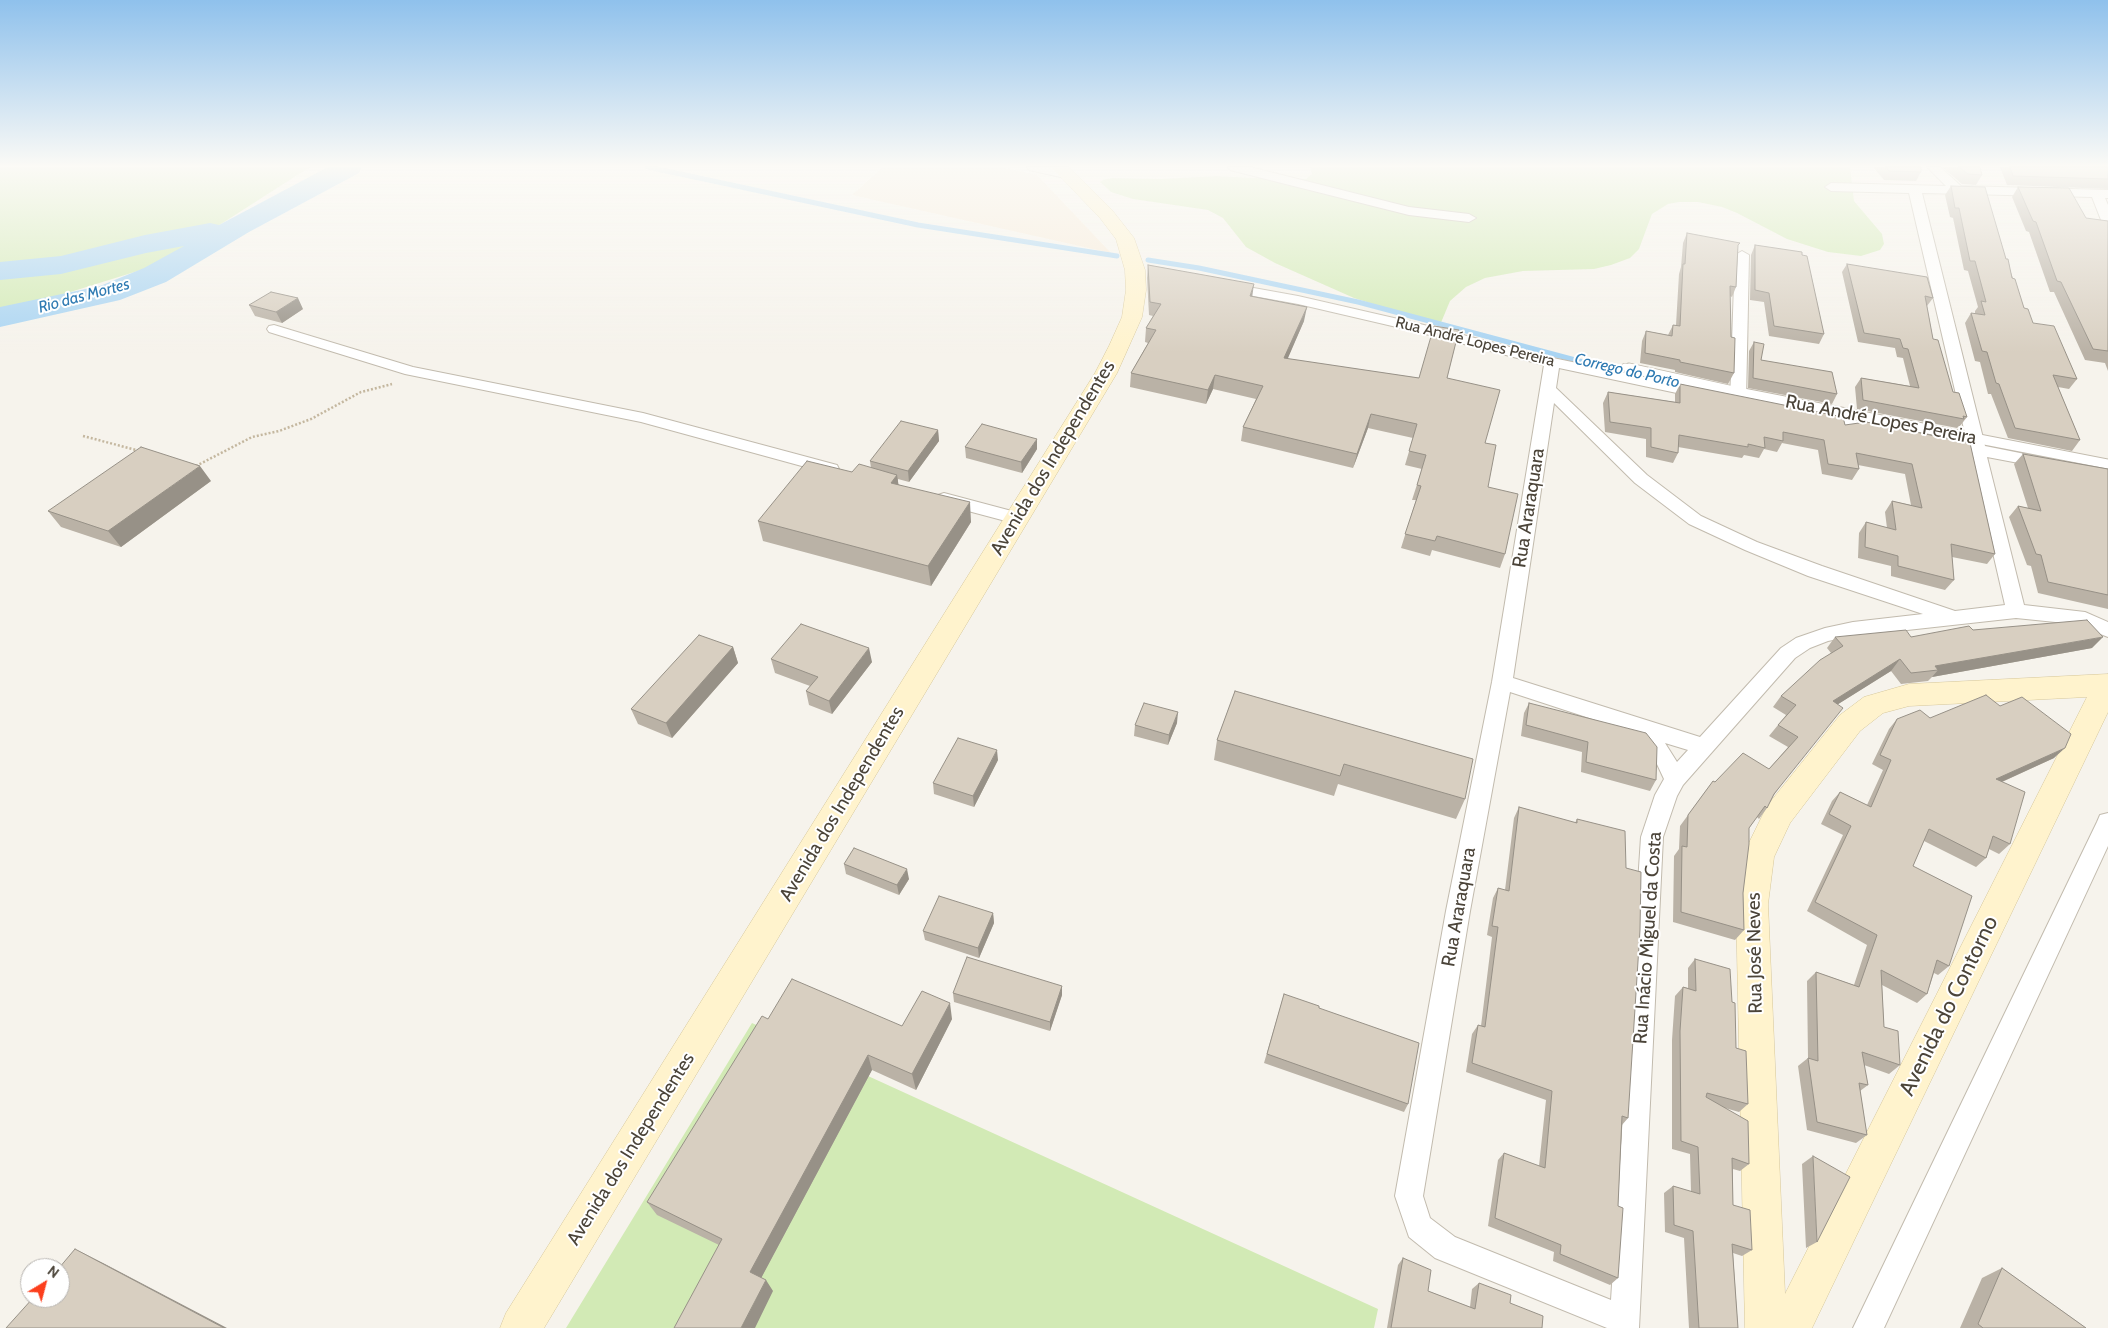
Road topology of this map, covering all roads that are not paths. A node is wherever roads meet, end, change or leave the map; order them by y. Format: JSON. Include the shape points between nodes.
{"nodes":[{"id":1,"x":1118,"y":229,"type":"edge"},
{"id":2,"x":1924,"y":229,"type":"edge"},
{"id":3,"x":1742,"y":255,"type":"edge"},
{"id":4,"x":1212,"y":284,"type":"edge"},
{"id":5,"x":274,"y":330,"type":"dead end"},
{"id":6,"x":1552,"y":362,"type":"junction"},
{"id":7,"x":1625,"y":367,"type":"dead end"},
{"id":8,"x":1547,"y":388,"type":"junction"},
{"id":9,"x":1738,"y":397,"type":"junction"},
{"id":10,"x":1975,"y":444,"type":"junction"},
{"id":11,"x":2108,"y":464,"type":"edge"},
{"id":12,"x":844,"y":472,"type":"edge"},
{"id":13,"x":2108,"y":476,"type":"edge"},
{"id":14,"x":931,"y":495,"type":"edge"},
{"id":15,"x":1017,"y":518,"type":"junction"},
{"id":16,"x":2016,"y":611,"type":"junction"},
{"id":17,"x":1955,"y":618,"type":"junction"},
{"id":18,"x":2108,"y":630,"type":"edge"},
{"id":19,"x":1502,"y":682,"type":"junction"},
{"id":20,"x":2107,"y":685,"type":"edge"},
{"id":21,"x":1642,"y":727,"type":"junction"},
{"id":22,"x":1705,"y":747,"type":"junction"},
{"id":23,"x":1675,"y":779,"type":"junction"},
{"id":24,"x":2108,"y":822,"type":"edge"},
{"id":25,"x":1624,"y":1324,"type":"edge"},
{"id":26,"x":521,"y":1328,"type":"edge"},
{"id":27,"x":1766,"y":1328,"type":"edge"},
{"id":28,"x":1790,"y":1328,"type":"edge"},
{"id":29,"x":1868,"y":1328,"type":"edge"}],
"edges":[{"from":1,"to":15,"type":"main road","name":"Avenida dos Independentes","via":[[1145,272],[1136,290],[1132,317],[1106,373]]},
{"from":2,"to":10,"type":"street"},
{"from":3,"to":9,"type":"street"},
{"from":4,"to":6,"type":"street","name":"Rua André Lopes Pereira","via":[[1317,304]]},
{"from":5,"to":12,"type":"street","via":[[410,371],[644,418]]},
{"from":6,"to":8,"type":"street","name":"Rua Araraquara"},
{"from":6,"to":9,"type":"street","name":"Rua André Lopes Pereira"},
{"from":7,"to":9,"type":"lane","name":"Rua André Lopes Pereira"},
{"from":8,"to":17,"type":"street","via":[[1641,479],[1696,520],[1815,572]]},
{"from":8,"to":19,"type":"street","name":"Rua Araraquara"},
{"from":9,"to":10,"type":"street","name":"Rua André Lopes Pereira"},
{"from":10,"to":11,"type":"lane","name":"Rua André Lopes Pereira"},
{"from":10,"to":13,"type":"street","name":"Rua André Lopes Pereira"},
{"from":10,"to":16,"type":"street"},
{"from":14,"to":15,"type":"street"},
{"from":15,"to":26,"type":"main road","name":"Avenida dos Independentes"},
{"from":16,"to":17,"type":"street","name":"Rua Inácio Miguel da Costa"},
{"from":16,"to":18,"type":"street","name":"Rua Inácio Miguel da Costa","via":[[2078,618]]},
{"from":17,"to":22,"type":"street","name":"Rua Inácio Miguel da Costa","via":[[1853,629],[1803,643],[1788,653]]},
{"from":19,"to":21,"type":"street"},
{"from":19,"to":25,"type":"street","name":"Rua Araraquara","via":[[1458,911],[1409,1196],[1418,1227],[1444,1248]]},
{"from":20,"to":27,"type":"main road","name":"Rua José Neves","via":[[1909,695],[1874,704],[1850,722],[1778,815],[1758,857],[1752,904]]},
{"from":20,"to":28,"type":"main road","name":"Avenida do Contorno"},
{"from":21,"to":22,"type":"street"},
{"from":21,"to":23,"type":"street","via":[[1664,757]]},
{"from":22,"to":23,"type":"street","name":"Rua Inácio Miguel da Costa"},
{"from":23,"to":25,"type":"street","name":"Rua Inácio Miguel da Costa","via":[[1652,837]]},
{"from":24,"to":29,"type":"street"}]}
